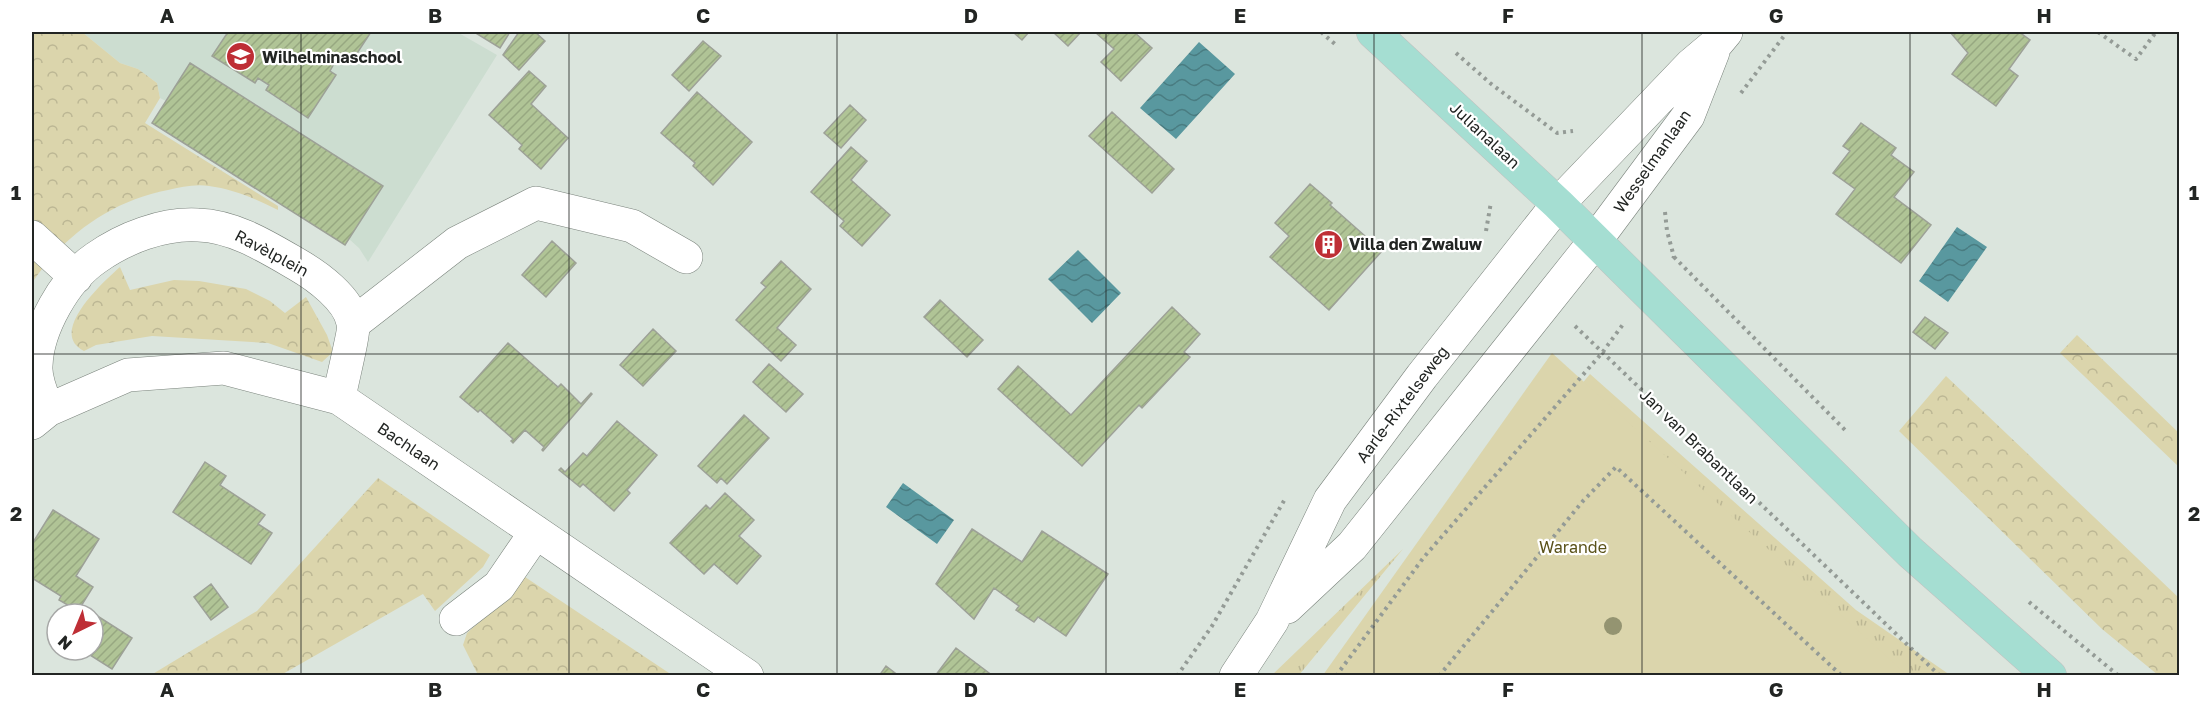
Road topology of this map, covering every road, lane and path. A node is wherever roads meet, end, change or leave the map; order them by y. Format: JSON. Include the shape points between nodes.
{"nodes":[{"id":1,"x":1373,"y":32,"type":"edge"},
{"id":2,"x":2098,"y":32,"type":"edge"},
{"id":3,"x":2156,"y":32,"type":"edge"},
{"id":4,"x":1721,"y":38,"type":"edge"},
{"id":5,"x":1449,"y":46,"type":"dead end"},
{"id":6,"x":1583,"y":130,"type":"dead end"},
{"id":7,"x":1491,"y":202,"type":"dead end"},
{"id":8,"x":1558,"y":204,"type":"junction"},
{"id":9,"x":32,"y":237,"type":"edge"},
{"id":10,"x":1595,"y":241,"type":"junction"},
{"id":11,"x":686,"y":257,"type":"dead end"},
{"id":12,"x":1674,"y":257,"type":"dead end"},
{"id":13,"x":1512,"y":261,"type":"junction"},
{"id":14,"x":76,"y":277,"type":"junction"},
{"id":15,"x":1548,"y":299,"type":"junction"},
{"id":16,"x":354,"y":323,"type":"junction"},
{"id":17,"x":1602,"y":353,"type":"junction"},
{"id":18,"x":339,"y":398,"type":"junction"},
{"id":19,"x":40,"y":416,"type":"edge"},
{"id":20,"x":1849,"y":433,"type":"dead end"},
{"id":21,"x":536,"y":532,"type":"junction"},
{"id":22,"x":2021,"y":596,"type":"dead end"},
{"id":23,"x":456,"y":619,"type":"dead end"},
{"id":24,"x":1272,"y":621,"type":"junction"},
{"id":25,"x":747,"y":675,"type":"edge"},
{"id":26,"x":1236,"y":675,"type":"edge"},
{"id":27,"x":1336,"y":675,"type":"edge"},
{"id":28,"x":1439,"y":675,"type":"edge"},
{"id":29,"x":1842,"y":675,"type":"edge"},
{"id":30,"x":1940,"y":675,"type":"edge"},
{"id":31,"x":2050,"y":675,"type":"edge"},
{"id":32,"x":2119,"y":675,"type":"edge"}],
"edges":[{"from":1,"to":8,"type":"main road","name":"Julianalaan"},
{"from":2,"to":3,"type":"path","via":[[2136,58]]},
{"from":4,"to":8,"type":"street","name":"Wesselmanlaan"},
{"from":4,"to":10,"type":"street","name":"Wesselmanlaan","via":[[1688,116]]},
{"from":5,"to":6,"type":"path","via":[[1557,134]]},
{"from":7,"to":13,"type":"path","via":[[1486,233]]},
{"from":8,"to":10,"type":"main road","name":"Julianalaan"},
{"from":8,"to":13,"type":"street","name":"Aarle-Rixtelseweg"},
{"from":9,"to":14,"type":"street"},
{"from":10,"to":15,"type":"street","name":"Aarle-Rixtelseweg"},
{"from":10,"to":31,"type":"main road","via":[[1910,552]]},
{"from":11,"to":16,"type":"street","via":[[632,226],[536,202],[457,243]]},
{"from":12,"to":20,"type":"path"},
{"from":13,"to":24,"type":"street","name":"Aarle-Rixtelseweg","via":[[1330,500]]},
{"from":14,"to":16,"type":"street","name":"Ravèlplein","via":[[94,258],[161,228],[224,228],[247,237],[327,285],[344,303]]},
{"from":14,"to":19,"type":"street","name":"Ravèlplein","via":[[49,317],[38,353]]},
{"from":15,"to":17,"type":"path","name":"Jan van Brabantlaan"},
{"from":15,"to":24,"type":"street","name":"Aarle-Rixtelseweg","via":[[1352,546]]},
{"from":16,"to":18,"type":"street"},
{"from":17,"to":27,"type":"path","via":[[1424,557]]},
{"from":17,"to":30,"type":"path","name":"Jan van Brabantlaan"},
{"from":18,"to":19,"type":"street","name":"Bachlaan","via":[[224,368],[128,375]]},
{"from":18,"to":21,"type":"street","name":"Bachlaan"},
{"from":21,"to":23,"type":"street","via":[[499,586]]},
{"from":21,"to":25,"type":"street","name":"Bachlaan"},
{"from":22,"to":32,"type":"path"},
{"from":24,"to":26,"type":"street","name":"Aarle-Rixtelseweg"},
{"from":28,"to":29,"type":"path","via":[[1583,501],[1616,467]]}]}
